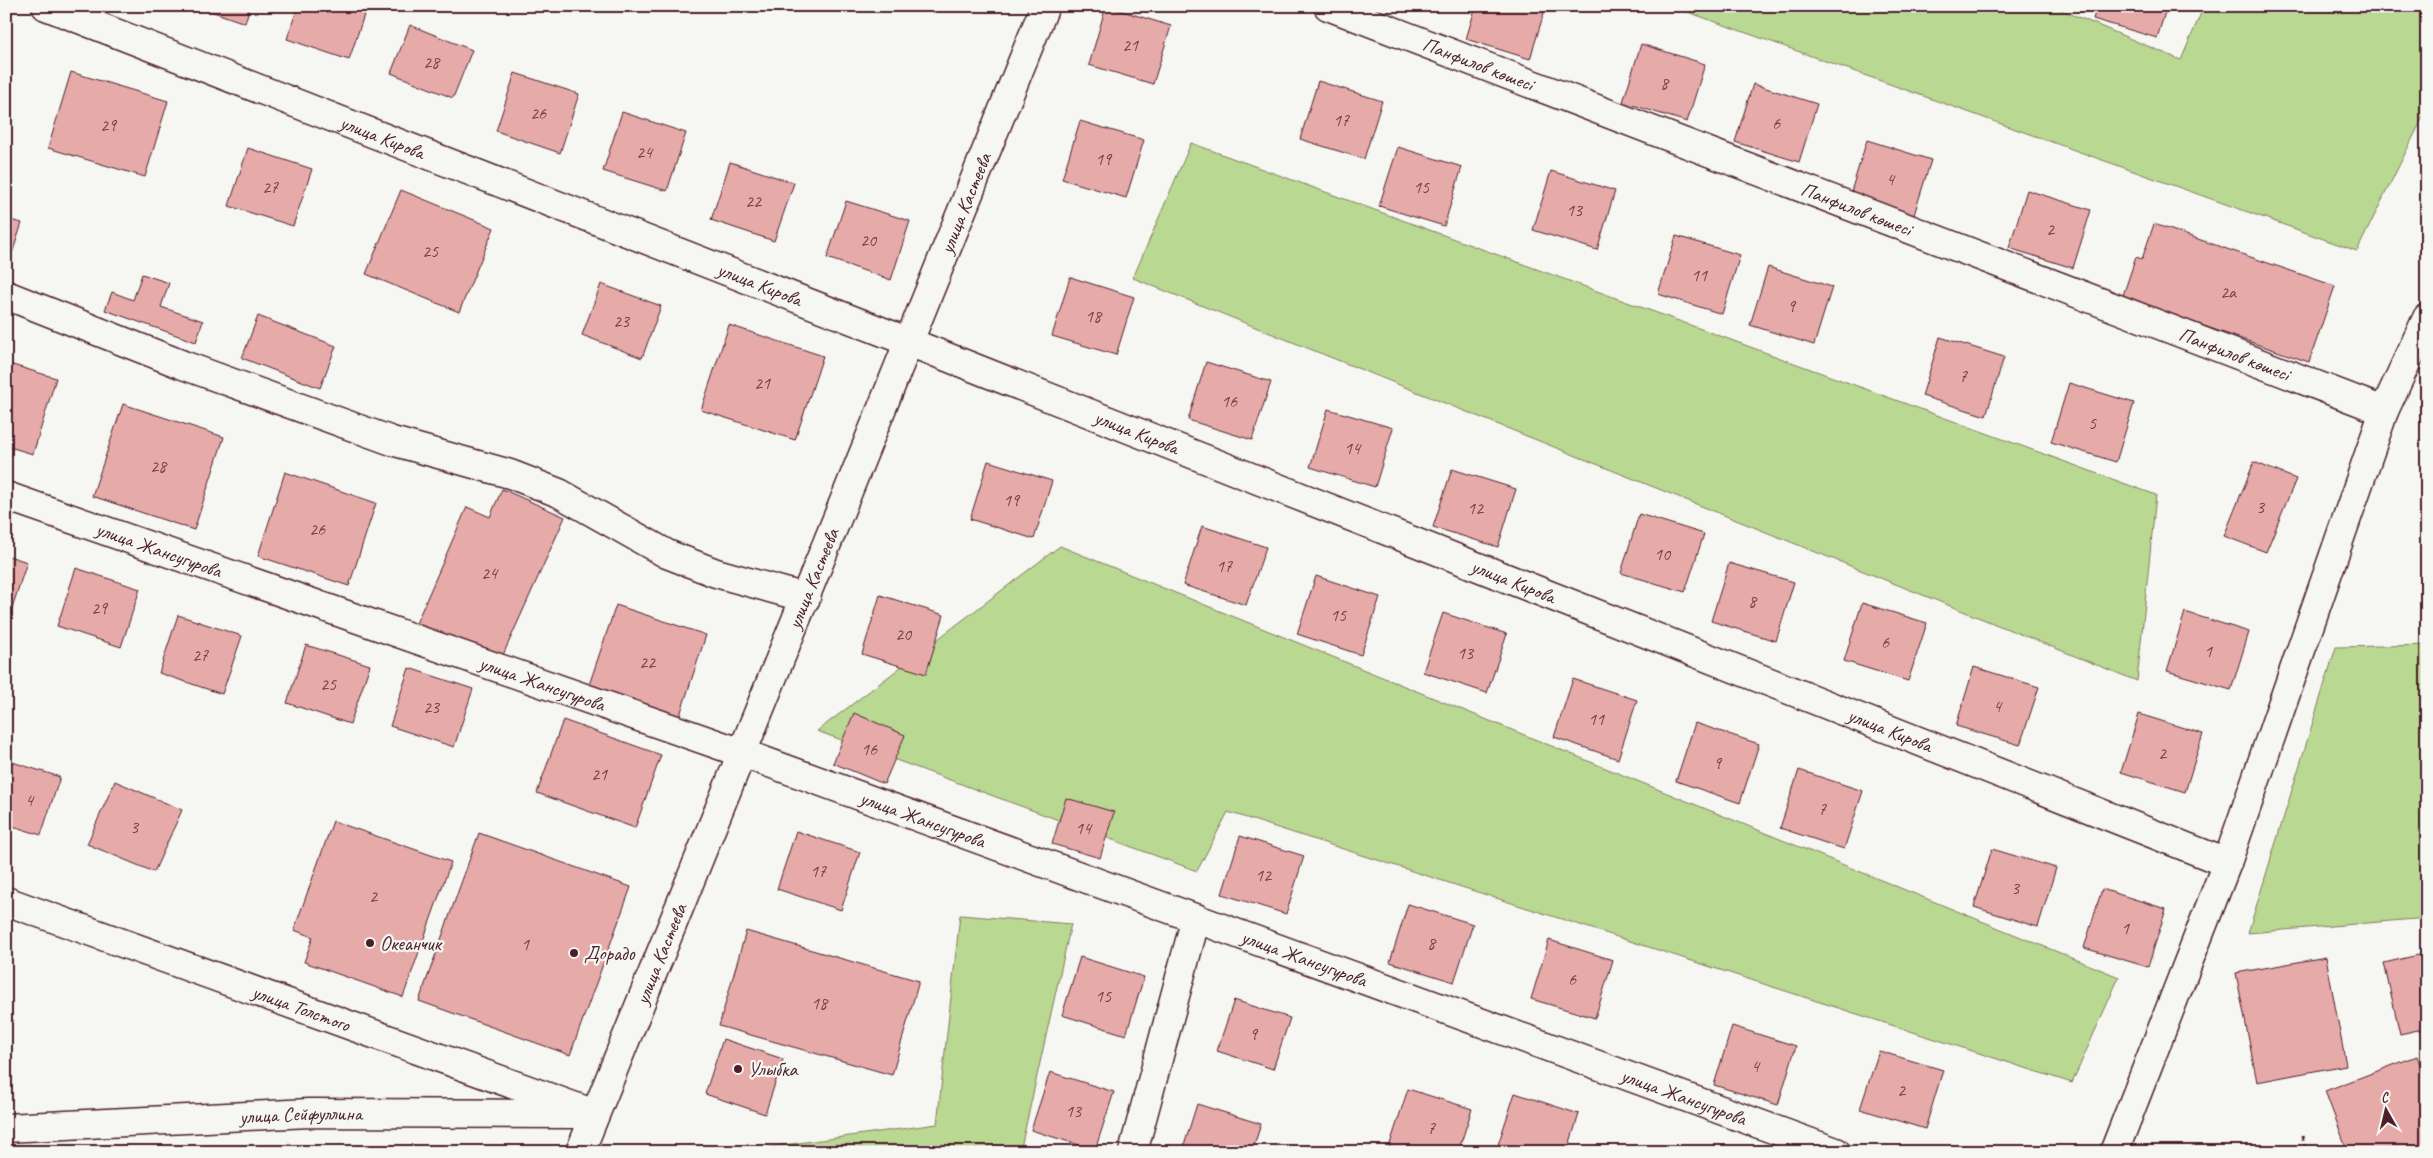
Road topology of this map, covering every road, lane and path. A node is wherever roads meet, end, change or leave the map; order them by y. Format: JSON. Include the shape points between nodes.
{"nodes":[{"id":1,"x":46,"y":6,"type":"edge"},
{"id":2,"x":1045,"y":6,"type":"edge"},
{"id":3,"x":1328,"y":6,"type":"edge"},
{"id":4,"x":6,"y":295,"type":"edge"},
{"id":5,"x":2427,"y":318,"type":"edge"},
{"id":6,"x":909,"y":342,"type":"junction"},
{"id":7,"x":2384,"y":411,"type":"junction"},
{"id":8,"x":6,"y":496,"type":"edge"},
{"id":9,"x":806,"y":598,"type":"junction"},
{"id":10,"x":742,"y":753,"type":"junction"},
{"id":11,"x":2226,"y":863,"type":"junction"},
{"id":12,"x":6,"y":900,"type":"edge"},
{"id":13,"x":1196,"y":918,"type":"junction"},
{"id":14,"x":595,"y":1114,"type":"junction"},
{"id":15,"x":6,"y":1128,"type":"edge"},
{"id":16,"x":2302,"y":1136,"type":"dead end"},
{"id":17,"x":580,"y":1152,"type":"edge"},
{"id":18,"x":1133,"y":1152,"type":"edge"},
{"id":19,"x":1836,"y":1152,"type":"edge"},
{"id":20,"x":2114,"y":1152,"type":"edge"},
{"id":21,"x":2306,"y":1152,"type":"edge"}],
"edges":[{"from":1,"to":6,"type":"street","name":"улица Кирова"},
{"from":2,"to":6,"type":"street","name":"улица Кастеева"},
{"from":3,"to":7,"type":"street","name":"Панфилов көшесі"},
{"from":4,"to":9,"type":"street","via":[[183,365],[392,441],[510,474],[559,493],[667,554],[716,573]]},
{"from":5,"to":7,"type":"street"},
{"from":6,"to":9,"type":"street","name":"улица Кастеева"},
{"from":6,"to":11,"type":"street","name":"улица Кирова"},
{"from":7,"to":11,"type":"street"},
{"from":8,"to":10,"type":"street","name":"улица Жансугурова"},
{"from":9,"to":10,"type":"street","name":"улица Кастеева"},
{"from":10,"to":13,"type":"street","name":"улица Жансугурова"},
{"from":10,"to":14,"type":"street","name":"улица Кастеева"},
{"from":11,"to":20,"type":"street"},
{"from":12,"to":14,"type":"street","name":"улица Толстого"},
{"from":13,"to":18,"type":"street"},
{"from":13,"to":19,"type":"street","name":"улица Жансугурова"},
{"from":14,"to":15,"type":"street","name":"улица Сейфуллина","via":[[309,1113]]},
{"from":14,"to":17,"type":"street","name":"улица Кастеева"},
{"from":16,"to":21,"type":"path"}]}
